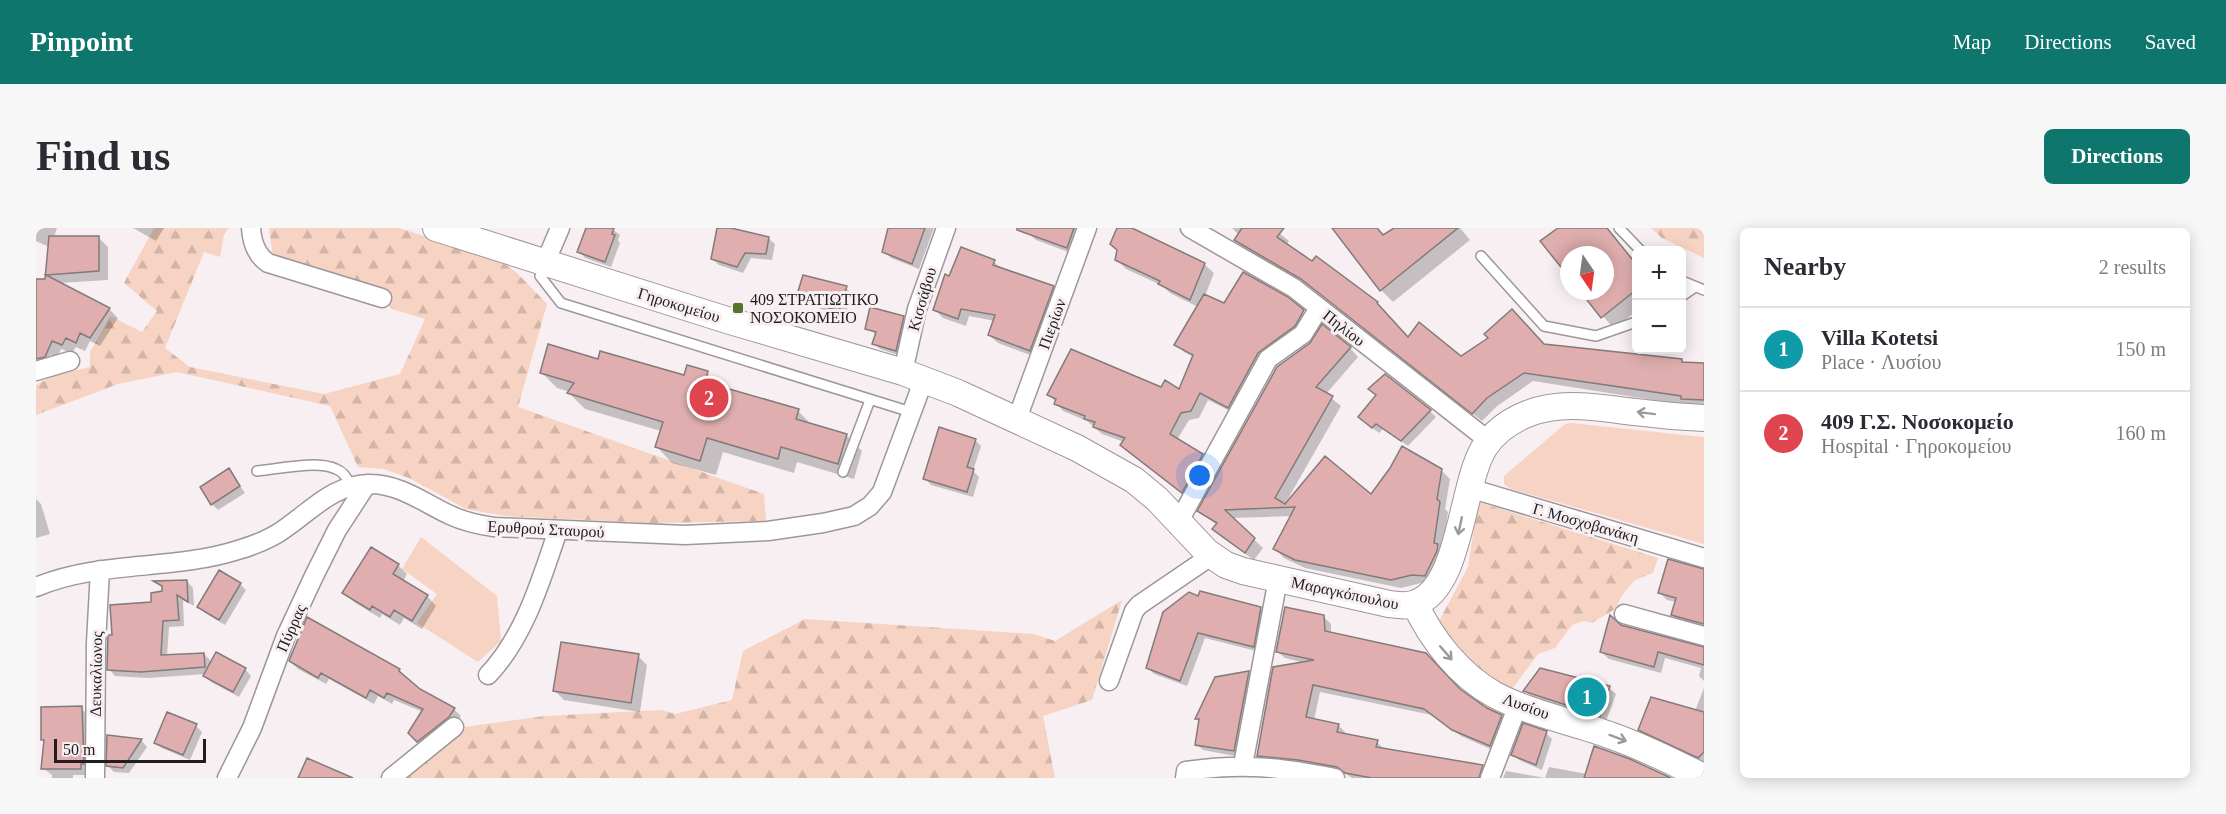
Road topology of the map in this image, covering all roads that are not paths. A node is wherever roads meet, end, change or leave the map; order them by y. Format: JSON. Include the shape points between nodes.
{"nodes":[{"id":1,"x":251,"y":228,"type":"edge"},
{"id":2,"x":436,"y":228,"type":"edge"},
{"id":3,"x":560,"y":228,"type":"edge"},
{"id":4,"x":946,"y":228,"type":"edge"},
{"id":5,"x":1087,"y":228,"type":"edge"},
{"id":6,"x":1190,"y":228,"type":"edge"},
{"id":7,"x":1619,"y":228,"type":"edge"},
{"id":8,"x":1636,"y":246,"type":"edge"},
{"id":9,"x":1481,"y":256,"type":"dead end"},
{"id":10,"x":545,"y":264,"type":"junction"},
{"id":11,"x":382,"y":298,"type":"dead end"},
{"id":12,"x":1319,"y":308,"type":"junction"},
{"id":13,"x":1632,"y":323,"type":"edge"},
{"id":14,"x":70,"y":361,"type":"dead end"},
{"id":15,"x":36,"y":371,"type":"edge"},
{"id":16,"x":913,"y":375,"type":"junction"},
{"id":17,"x":870,"y":400,"type":"junction"},
{"id":18,"x":911,"y":412,"type":"junction"},
{"id":19,"x":1704,"y":418,"type":"edge"},
{"id":20,"x":1017,"y":419,"type":"junction"},
{"id":21,"x":1489,"y":441,"type":"junction"},
{"id":22,"x":257,"y":471,"type":"dead end"},
{"id":23,"x":843,"y":472,"type":"dead end"},
{"id":24,"x":359,"y":485,"type":"junction"},
{"id":25,"x":1469,"y":488,"type":"junction"},
{"id":26,"x":1178,"y":523,"type":"junction"},
{"id":27,"x":558,"y":530,"type":"junction"},
{"id":28,"x":1211,"y":556,"type":"junction"},
{"id":29,"x":1704,"y":558,"type":"edge"},
{"id":30,"x":100,"y":570,"type":"junction"},
{"id":31,"x":1278,"y":579,"type":"junction"},
{"id":32,"x":36,"y":587,"type":"edge"},
{"id":33,"x":1415,"y":604,"type":"junction"},
{"id":34,"x":1624,"y":614,"type":"dead end"},
{"id":35,"x":1704,"y":636,"type":"edge"},
{"id":36,"x":488,"y":675,"type":"dead end"},
{"id":37,"x":1109,"y":681,"type":"dead end"},
{"id":38,"x":1518,"y":705,"type":"junction"},
{"id":39,"x":454,"y":727,"type":"dead end"},
{"id":40,"x":1243,"y":765,"type":"junction"},
{"id":41,"x":1186,"y":774,"type":"edge"},
{"id":42,"x":1326,"y":777,"type":"edge"},
{"id":43,"x":1704,"y":777,"type":"edge"},
{"id":44,"x":96,"y":778,"type":"edge"},
{"id":45,"x":227,"y":778,"type":"edge"},
{"id":46,"x":391,"y":778,"type":"edge"},
{"id":47,"x":1490,"y":778,"type":"edge"}],
"edges":[{"from":1,"to":11,"type":"street","via":[[256,251],[268,263]]},
{"from":2,"to":10,"type":"main road","name":"Γηροκομείου"},
{"from":3,"to":10,"type":"street"},
{"from":4,"to":16,"type":"street","name":"Κισσάβου","via":[[917,309]]},
{"from":5,"to":20,"type":"street","name":"Πιερίων"},
{"from":6,"to":12,"type":"street","name":"Πηλίου","via":[[1294,288]]},
{"from":7,"to":8,"type":"lane"},
{"from":9,"to":13,"type":"lane","via":[[1544,326],[1596,336]]},
{"from":10,"to":16,"type":"main road","name":"Γηροκομείου"},
{"from":10,"to":17,"type":"lane","via":[[540,276],[561,303]]},
{"from":12,"to":21,"type":"street","name":"Πηλίου"},
{"from":12,"to":26,"type":"street","via":[[1303,334],[1268,359]]},
{"from":14,"to":15,"type":"street"},
{"from":16,"to":18,"type":"street","name":"Ερυθρού Σταυρού"},
{"from":16,"to":20,"type":"main road","name":"Μαραγκόπουλου"},
{"from":17,"to":18,"type":"lane"},
{"from":17,"to":23,"type":"lane"},
{"from":18,"to":27,"type":"street","name":"Ερυθρού Σταυρού","via":[[882,492],[854,516],[734,534],[685,536]]},
{"from":19,"to":21,"type":"main road","name":"Μαραγκόπουλου","one_way":true,"via":[[1556,406],[1517,418]]},
{"from":20,"to":26,"type":"main road","name":"Μαραγκόπουλου","via":[[1134,480]]},
{"from":21,"to":25,"type":"main road","name":"Μαραγκόπουλου"},
{"from":22,"to":24,"type":"lane","via":[[324,465],[338,469]]},
{"from":24,"to":27,"type":"street","name":"Ερυθρού Σταυρού","via":[[387,485],[471,523]]},
{"from":24,"to":30,"type":"street","via":[[330,494],[278,533],[238,550],[197,559]]},
{"from":24,"to":45,"type":"street","name":"Πύρρας","via":[[286,636],[252,728]]},
{"from":25,"to":29,"type":"street","name":"Γ. Μοσχοβανάκη"},
{"from":25,"to":33,"type":"main road","name":"Μαραγκόπουλου","one_way":true,"via":[[1449,565],[1430,593]]},
{"from":26,"to":28,"type":"main road","name":"Μαραγκόπουλου"},
{"from":27,"to":36,"type":"street","via":[[526,615],[506,654]]},
{"from":28,"to":31,"type":"main road","name":"Μαραγκόπουλου","via":[[1243,571]]},
{"from":28,"to":37,"type":"street","via":[[1134,611]]},
{"from":30,"to":32,"type":"street"},
{"from":30,"to":44,"type":"street","name":"Δευκαλίωνος"},
{"from":31,"to":33,"type":"main road","name":"Μαραγκόπουλου","via":[[1389,604]]},
{"from":31,"to":40,"type":"street"},
{"from":33,"to":38,"type":"main road","name":"Λυσίου","one_way":true,"via":[[1428,630],[1459,667],[1484,688]]},
{"from":34,"to":35,"type":"street"},
{"from":38,"to":43,"type":"main road","name":"Λυσίου","one_way":true,"via":[[1635,744]]},
{"from":38,"to":47,"type":"street"},
{"from":39,"to":46,"type":"street"},
{"from":40,"to":41,"type":"street"},
{"from":40,"to":42,"type":"street"}]}
